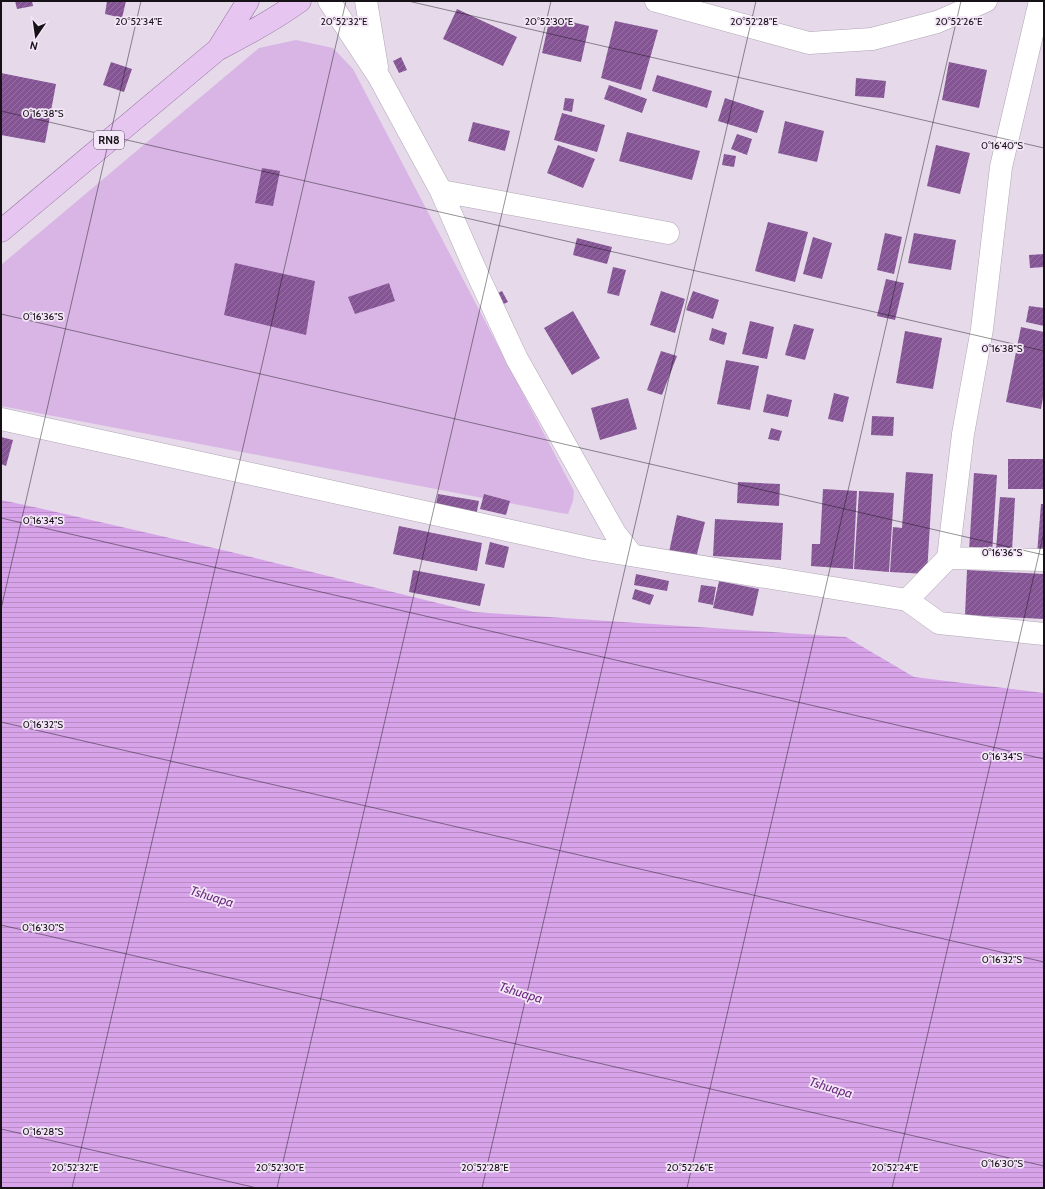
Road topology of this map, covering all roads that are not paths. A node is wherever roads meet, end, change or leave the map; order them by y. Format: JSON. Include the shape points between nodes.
{"nodes":[{"id":1,"x":248,"y":1,"type":"edge"},
{"id":2,"x":300,"y":1,"type":"edge"},
{"id":3,"x":329,"y":1,"type":"edge"},
{"id":4,"x":366,"y":1,"type":"edge"},
{"id":5,"x":656,"y":1,"type":"edge"},
{"id":6,"x":986,"y":1,"type":"edge"},
{"id":7,"x":1040,"y":1,"type":"edge"},
{"id":8,"x":217,"y":50,"type":"junction"},
{"id":9,"x":379,"y":76,"type":"junction"},
{"id":10,"x":441,"y":191,"type":"junction"},
{"id":11,"x":2,"y":227,"type":"edge"},
{"id":12,"x":668,"y":233,"type":"dead end"},
{"id":13,"x":1,"y":418,"type":"edge"},
{"id":14,"x":632,"y":555,"type":"junction"},
{"id":15,"x":948,"y":558,"type":"junction"},
{"id":16,"x":1044,"y":560,"type":"edge"},
{"id":17,"x":907,"y":600,"type":"junction"},
{"id":18,"x":1044,"y":634,"type":"edge"}],
"edges":[{"from":1,"to":8,"type":"main road","number":"RN8"},
{"from":2,"to":8,"type":"main road"},
{"from":3,"to":9,"type":"street"},
{"from":4,"to":9,"type":"street"},
{"from":5,"to":6,"type":"street","via":[[809,43],[872,39],[937,22]]},
{"from":7,"to":15,"type":"street","via":[[1001,167],[982,329],[963,434]]},
{"from":8,"to":11,"type":"main road","number":"RN8"},
{"from":9,"to":10,"type":"street"},
{"from":10,"to":12,"type":"street"},
{"from":10,"to":14,"type":"street","via":[[517,359],[615,533]]},
{"from":13,"to":14,"type":"street","via":[[593,549]]},
{"from":14,"to":17,"type":"street"},
{"from":15,"to":16,"type":"street"},
{"from":15,"to":17,"type":"street"},
{"from":17,"to":18,"type":"street","via":[[939,623]]}]}
